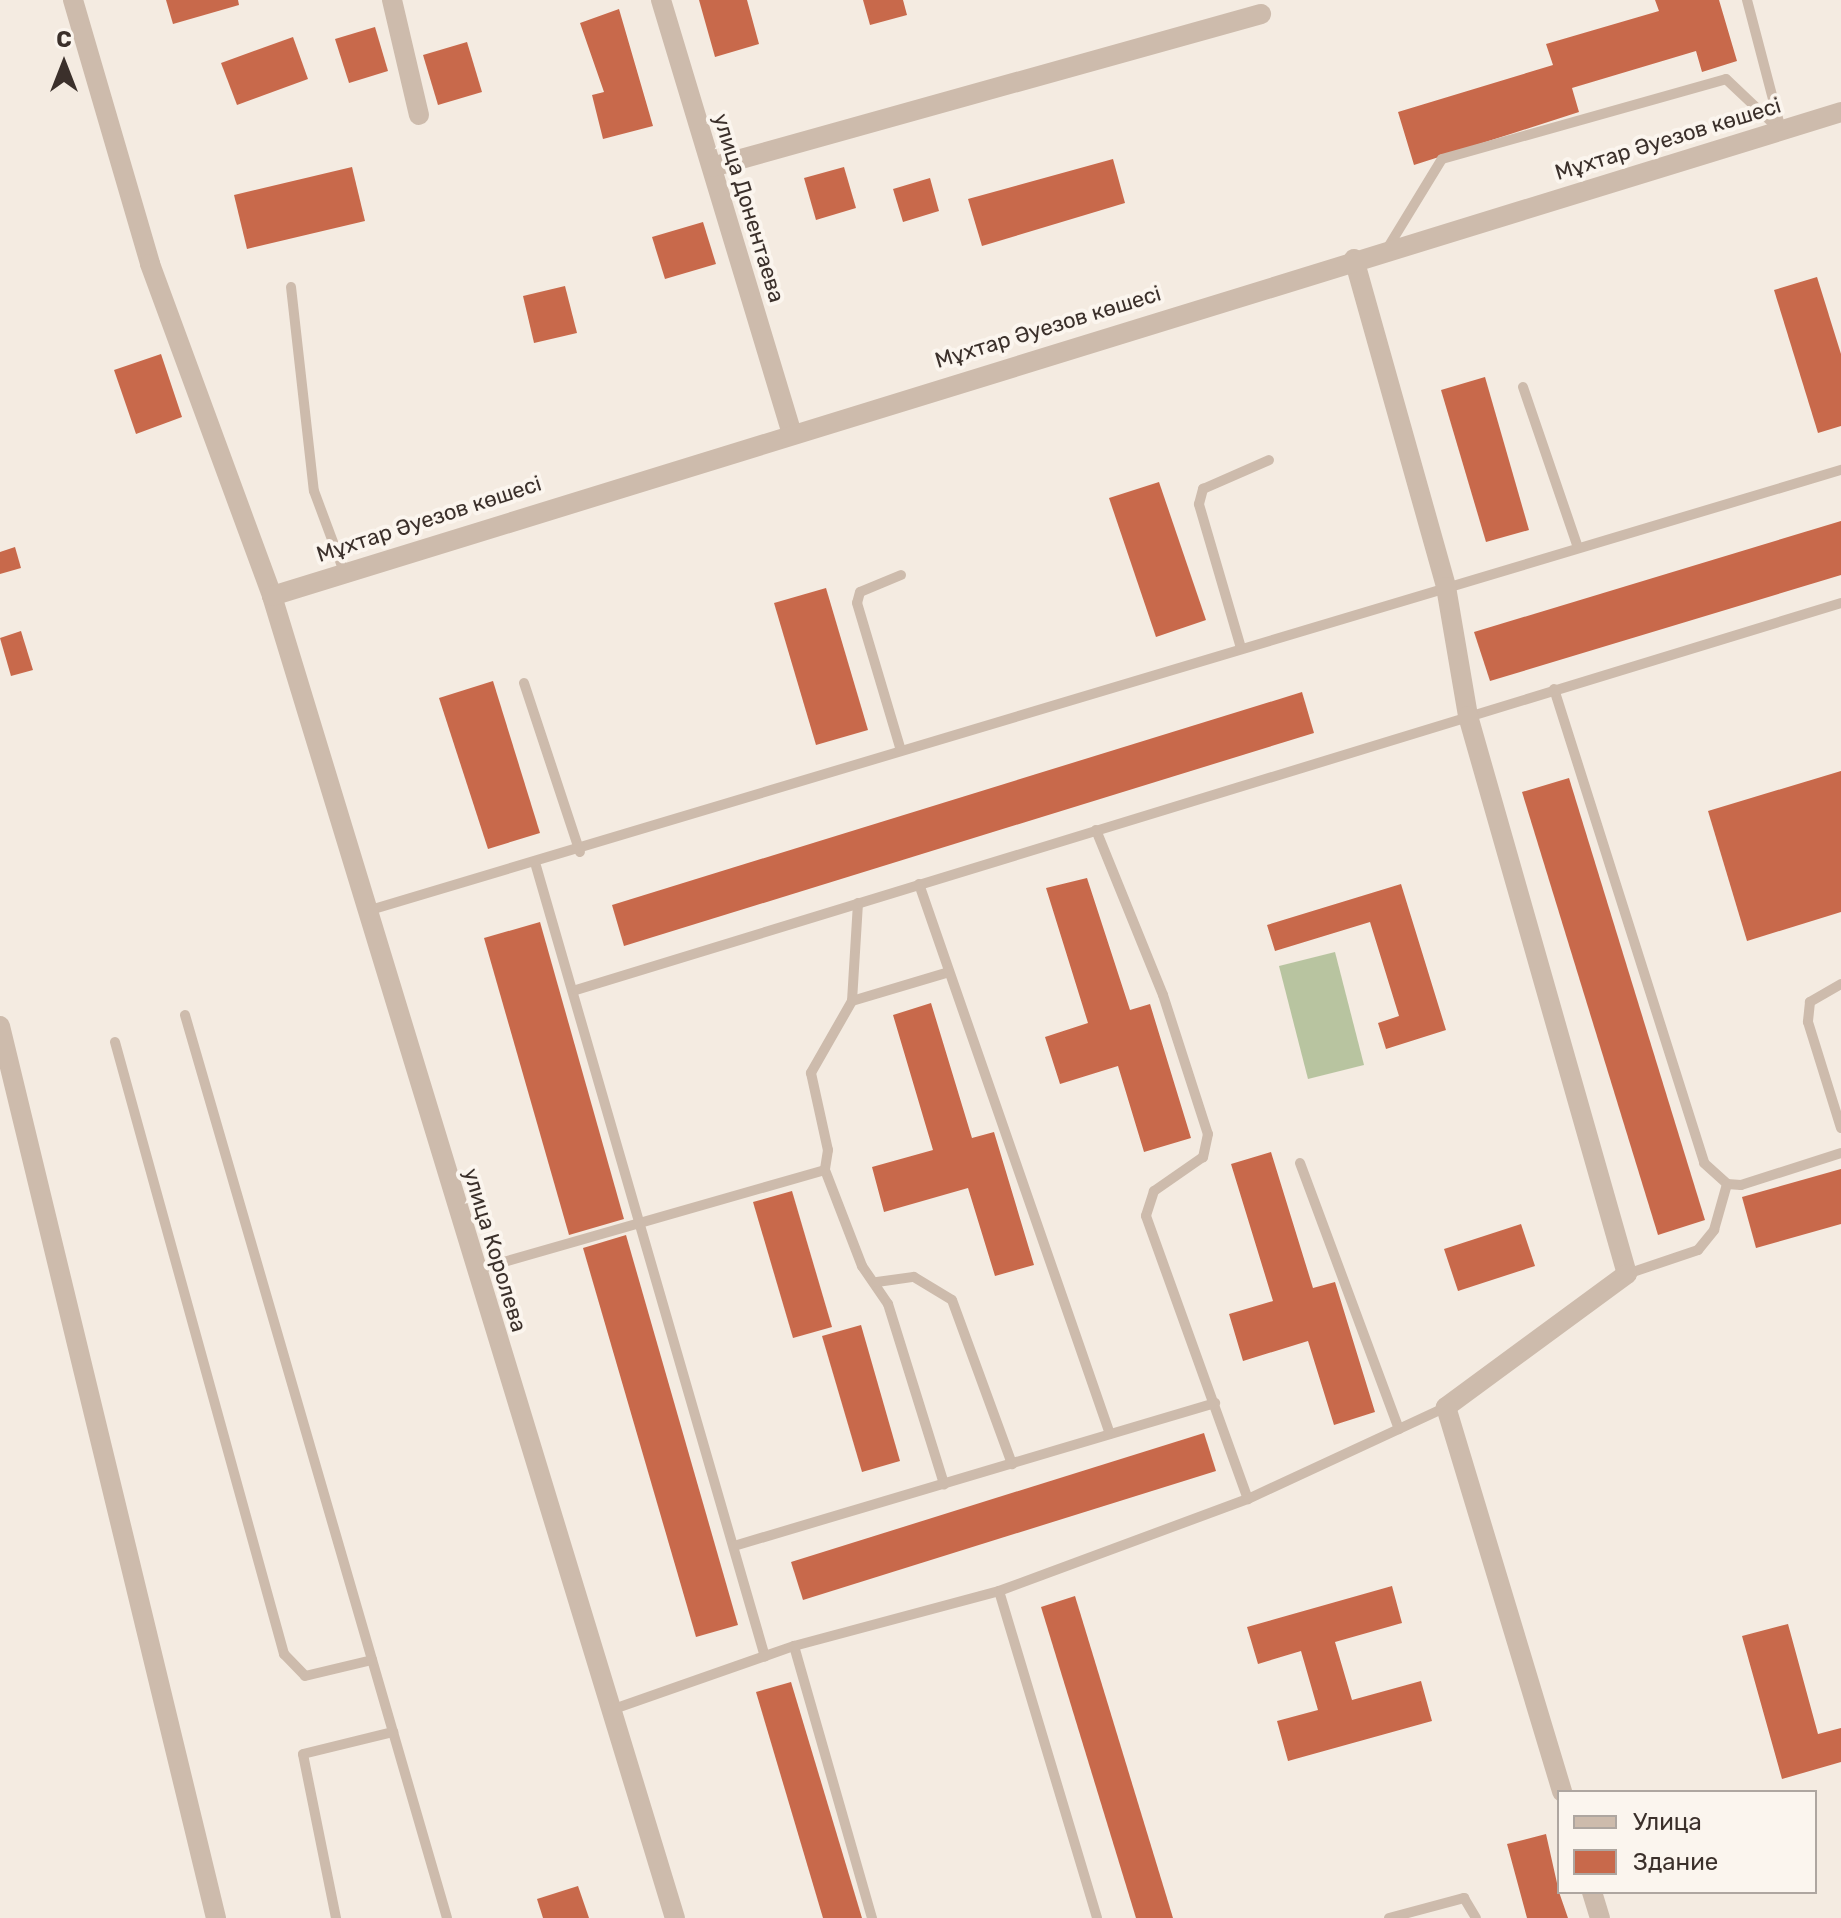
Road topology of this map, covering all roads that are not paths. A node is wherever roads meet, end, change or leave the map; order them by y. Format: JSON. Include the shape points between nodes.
{"nodes":[{"id":1,"x":73,"y":0,"type":"edge"},
{"id":2,"x":392,"y":0,"type":"edge"},
{"id":3,"x":661,"y":0,"type":"edge"},
{"id":4,"x":1747,"y":0,"type":"edge"},
{"id":5,"x":1261,"y":14,"type":"dead end"},
{"id":6,"x":1841,"y":112,"type":"edge"},
{"id":7,"x":419,"y":115,"type":"dead end"},
{"id":8,"x":1781,"y":131,"type":"junction"},
{"id":9,"x":712,"y":167,"type":"junction"},
{"id":10,"x":1387,"y":249,"type":"junction"},
{"id":11,"x":1354,"y":259,"type":"junction"},
{"id":12,"x":291,"y":287,"type":"dead end"},
{"id":13,"x":1523,"y":387,"type":"dead end"},
{"id":14,"x":791,"y":430,"type":"junction"},
{"id":15,"x":1269,"y":460,"type":"dead end"},
{"id":16,"x":1841,"y":470,"type":"edge"},
{"id":17,"x":1578,"y":548,"type":"junction"},
{"id":18,"x":343,"y":569,"type":"junction"},
{"id":19,"x":901,"y":575,"type":"dead end"},
{"id":20,"x":1446,"y":587,"type":"junction"},
{"id":21,"x":272,"y":596,"type":"junction"},
{"id":22,"x":1841,"y":603,"type":"edge"},
{"id":23,"x":1241,"y":648,"type":"junction"},
{"id":24,"x":524,"y":683,"type":"dead end"},
{"id":25,"x":1554,"y":689,"type":"junction"},
{"id":26,"x":1468,"y":716,"type":"junction"},
{"id":27,"x":901,"y":751,"type":"junction"},
{"id":28,"x":1096,"y":830,"type":"junction"},
{"id":29,"x":580,"y":852,"type":"junction"},
{"id":30,"x":536,"y":866,"type":"junction"},
{"id":31,"x":919,"y":884,"type":"junction"},
{"id":32,"x":858,"y":903,"type":"junction"},
{"id":33,"x":365,"y":911,"type":"junction"},
{"id":34,"x":949,"y":972,"type":"junction"},
{"id":35,"x":1841,"y":984,"type":"edge"},
{"id":36,"x":576,"y":990,"type":"junction"},
{"id":37,"x":852,"y":1001,"type":"junction"},
{"id":38,"x":185,"y":1015,"type":"dead end"},
{"id":39,"x":0,"y":1026,"type":"edge"},
{"id":40,"x":115,"y":1042,"type":"dead end"},
{"id":41,"x":1841,"y":1128,"type":"edge"},
{"id":42,"x":1841,"y":1153,"type":"edge"},
{"id":43,"x":1300,"y":1163,"type":"dead end"},
{"id":44,"x":825,"y":1170,"type":"junction"},
{"id":45,"x":1727,"y":1184,"type":"junction"},
{"id":46,"x":642,"y":1221,"type":"junction"},
{"id":47,"x":476,"y":1270,"type":"junction"},
{"id":48,"x":1627,"y":1274,"type":"junction"},
{"id":49,"x":877,"y":1282,"type":"junction"},
{"id":50,"x":1215,"y":1403,"type":"junction"},
{"id":51,"x":1446,"y":1407,"type":"junction"},
{"id":52,"x":1399,"y":1429,"type":"junction"},
{"id":53,"x":1110,"y":1434,"type":"junction"},
{"id":54,"x":1012,"y":1464,"type":"junction"},
{"id":55,"x":944,"y":1484,"type":"junction"},
{"id":56,"x":1248,"y":1499,"type":"junction"},
{"id":57,"x":734,"y":1546,"type":"junction"},
{"id":58,"x":999,"y":1591,"type":"junction"},
{"id":59,"x":794,"y":1646,"type":"junction"},
{"id":60,"x":765,"y":1657,"type":"junction"},
{"id":61,"x":372,"y":1660,"type":"junction"},
{"id":62,"x":611,"y":1710,"type":"junction"},
{"id":63,"x":393,"y":1732,"type":"junction"},
{"id":64,"x":1561,"y":1790,"type":"edge"},
{"id":65,"x":1593,"y":1894,"type":"edge"},
{"id":66,"x":216,"y":1918,"type":"edge"},
{"id":67,"x":336,"y":1918,"type":"edge"},
{"id":68,"x":447,"y":1918,"type":"edge"},
{"id":69,"x":675,"y":1918,"type":"edge"},
{"id":70,"x":872,"y":1918,"type":"edge"},
{"id":71,"x":1097,"y":1918,"type":"edge"},
{"id":72,"x":1389,"y":1918,"type":"edge"},
{"id":73,"x":1476,"y":1918,"type":"edge"},
{"id":74,"x":1600,"y":1918,"type":"edge"}],
"edges":[{"from":1,"to":21,"type":"street","name":"улица Королева","via":[[150,264]]},
{"from":2,"to":7,"type":"street"},
{"from":3,"to":9,"type":"street","name":"улица Донентаева"},
{"from":4,"to":8,"type":"lane"},
{"from":5,"to":9,"type":"street"},
{"from":6,"to":8,"type":"street","name":"Мұхтар Әуезов көшесі"},
{"from":8,"to":10,"type":"street","name":"Мұхтар Әуезов көшесі"},
{"from":8,"to":10,"type":"lane","via":[[1726,79],[1442,159]]},
{"from":9,"to":14,"type":"street","name":"улица Донентаева"},
{"from":10,"to":11,"type":"street","name":"Мұхтар Әуезов көшесі"},
{"from":11,"to":14,"type":"street","name":"Мұхтар Әуезов көшесі"},
{"from":11,"to":20,"type":"street"},
{"from":12,"to":18,"type":"lane","via":[[314,491]]},
{"from":13,"to":17,"type":"lane"},
{"from":14,"to":18,"type":"street","name":"Мұхтар Әуезов көшесі"},
{"from":15,"to":23,"type":"lane","via":[[1203,489],[1199,504]]},
{"from":16,"to":17,"type":"lane"},
{"from":17,"to":20,"type":"lane"},
{"from":18,"to":21,"type":"street","name":"Мұхтар Әуезов көшесі"},
{"from":19,"to":27,"type":"lane","via":[[860,592],[857,603]]},
{"from":20,"to":23,"type":"lane"},
{"from":20,"to":26,"type":"street"},
{"from":21,"to":33,"type":"street","name":"улица Королева"},
{"from":22,"to":25,"type":"lane"},
{"from":23,"to":27,"type":"lane"},
{"from":24,"to":29,"type":"lane"},
{"from":25,"to":26,"type":"lane"},
{"from":25,"to":45,"type":"lane","via":[[1704,1163]]},
{"from":26,"to":28,"type":"lane"},
{"from":26,"to":48,"type":"street"},
{"from":27,"to":29,"type":"lane"},
{"from":28,"to":31,"type":"lane"},
{"from":28,"to":50,"type":"lane","via":[[1163,995],[1208,1134],[1203,1157],[1154,1191],[1146,1216]]},
{"from":29,"to":30,"type":"lane"},
{"from":30,"to":33,"type":"lane"},
{"from":30,"to":36,"type":"lane"},
{"from":31,"to":32,"type":"lane"},
{"from":31,"to":34,"type":"lane"},
{"from":32,"to":36,"type":"lane"},
{"from":32,"to":37,"type":"lane"},
{"from":33,"to":47,"type":"street","name":"улица Королева"},
{"from":34,"to":37,"type":"lane"},
{"from":34,"to":53,"type":"lane"},
{"from":35,"to":41,"type":"lane","via":[[1810,1002],[1808,1022]]},
{"from":36,"to":46,"type":"lane"},
{"from":37,"to":44,"type":"lane","via":[[811,1073]]},
{"from":38,"to":61,"type":"lane"},
{"from":39,"to":66,"type":"street"},
{"from":40,"to":61,"type":"lane","via":[[284,1654],[305,1676]]},
{"from":42,"to":45,"type":"lane"},
{"from":43,"to":52,"type":"lane"},
{"from":44,"to":46,"type":"lane"},
{"from":44,"to":49,"type":"lane","via":[[862,1266]]},
{"from":45,"to":48,"type":"lane","via":[[1714,1230],[1698,1250]]},
{"from":46,"to":47,"type":"lane"},
{"from":46,"to":57,"type":"lane"},
{"from":47,"to":62,"type":"street","name":"улица Королева"},
{"from":48,"to":51,"type":"street"},
{"from":49,"to":54,"type":"lane","via":[[914,1277],[952,1300]]},
{"from":49,"to":55,"type":"lane"},
{"from":50,"to":53,"type":"lane"},
{"from":50,"to":56,"type":"lane"},
{"from":51,"to":52,"type":"lane"},
{"from":51,"to":64,"type":"street"},
{"from":52,"to":56,"type":"lane"},
{"from":53,"to":54,"type":"lane"},
{"from":54,"to":55,"type":"lane"},
{"from":55,"to":57,"type":"lane"},
{"from":56,"to":58,"type":"lane"},
{"from":57,"to":60,"type":"lane"},
{"from":58,"to":59,"type":"lane"},
{"from":58,"to":71,"type":"lane"},
{"from":59,"to":60,"type":"lane"},
{"from":59,"to":70,"type":"lane"},
{"from":60,"to":62,"type":"lane"},
{"from":61,"to":63,"type":"lane"},
{"from":62,"to":69,"type":"street","name":"улица Королева"},
{"from":63,"to":67,"type":"lane","via":[[303,1754]]},
{"from":63,"to":68,"type":"lane"},
{"from":65,"to":74,"type":"street"},
{"from":72,"to":73,"type":"lane","via":[[1464,1898]]}]}
